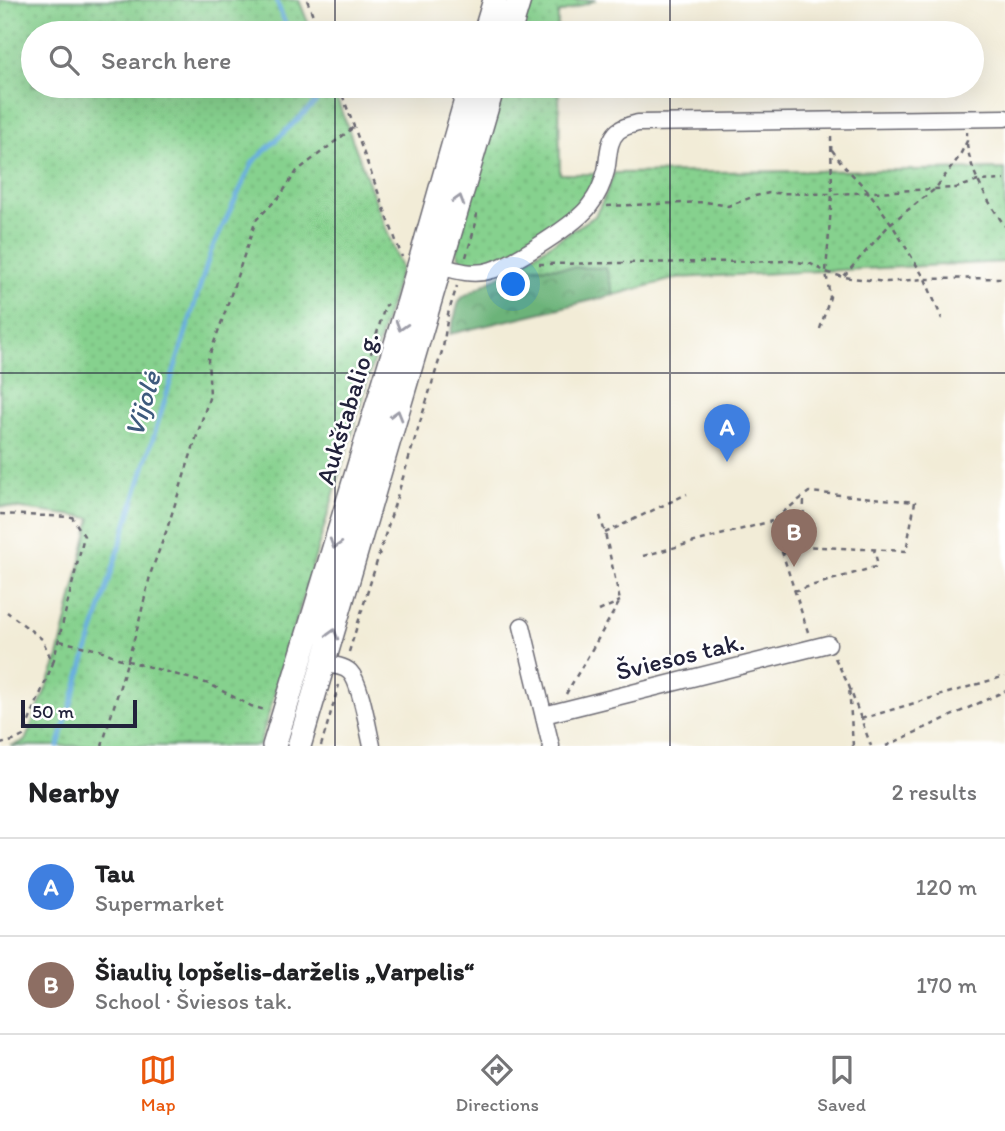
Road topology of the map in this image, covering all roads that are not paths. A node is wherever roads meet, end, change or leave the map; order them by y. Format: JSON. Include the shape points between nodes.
{"nodes":[{"id":1,"x":495,"y":0,"type":"edge"},
{"id":2,"x":519,"y":0,"type":"edge"},
{"id":3,"x":489,"y":21,"type":"edge"},
{"id":4,"x":513,"y":21,"type":"edge"},
{"id":5,"x":467,"y":98,"type":"edge"},
{"id":6,"x":488,"y":98,"type":"edge"},
{"id":7,"x":1005,"y":118,"type":"edge"},
{"id":8,"x":421,"y":262,"type":"junction"},
{"id":9,"x":522,"y":626,"type":"dead end"},
{"id":10,"x":820,"y":646,"type":"road end"},
{"id":11,"x":334,"y":666,"type":"junction"},
{"id":12,"x":549,"y":714,"type":"junction"},
{"id":13,"x":274,"y":746,"type":"edge"},
{"id":14,"x":299,"y":746,"type":"edge"},
{"id":15,"x":372,"y":746,"type":"edge"},
{"id":16,"x":551,"y":746,"type":"edge"}],
"edges":[{"from":1,"to":3,"type":"main road"},
{"from":2,"to":4,"type":"main road"},
{"from":5,"to":8,"type":"main road","name":"Aukštabalio g."},
{"from":8,"to":6,"type":"main road","name":"Aukštabalio g.","one_way":true},
{"from":7,"to":8,"type":"street","via":[[625,126],[611,142],[607,168],[590,207],[568,226],[492,271],[463,273]]},
{"from":11,"to":8,"type":"main road","name":"Aukštabalio g.","one_way":true,"via":[[428,308]]},
{"from":8,"to":13,"type":"main road","name":"Aukštabalio g.","one_way":true},
{"from":9,"to":12,"type":"street"},
{"from":10,"to":12,"type":"street","name":"Šviesos tak."},
{"from":11,"to":14,"type":"main road","name":"Aukštabalio g."},
{"from":11,"to":15,"type":"street","via":[[352,673]]},
{"from":12,"to":16,"type":"street"}]}
